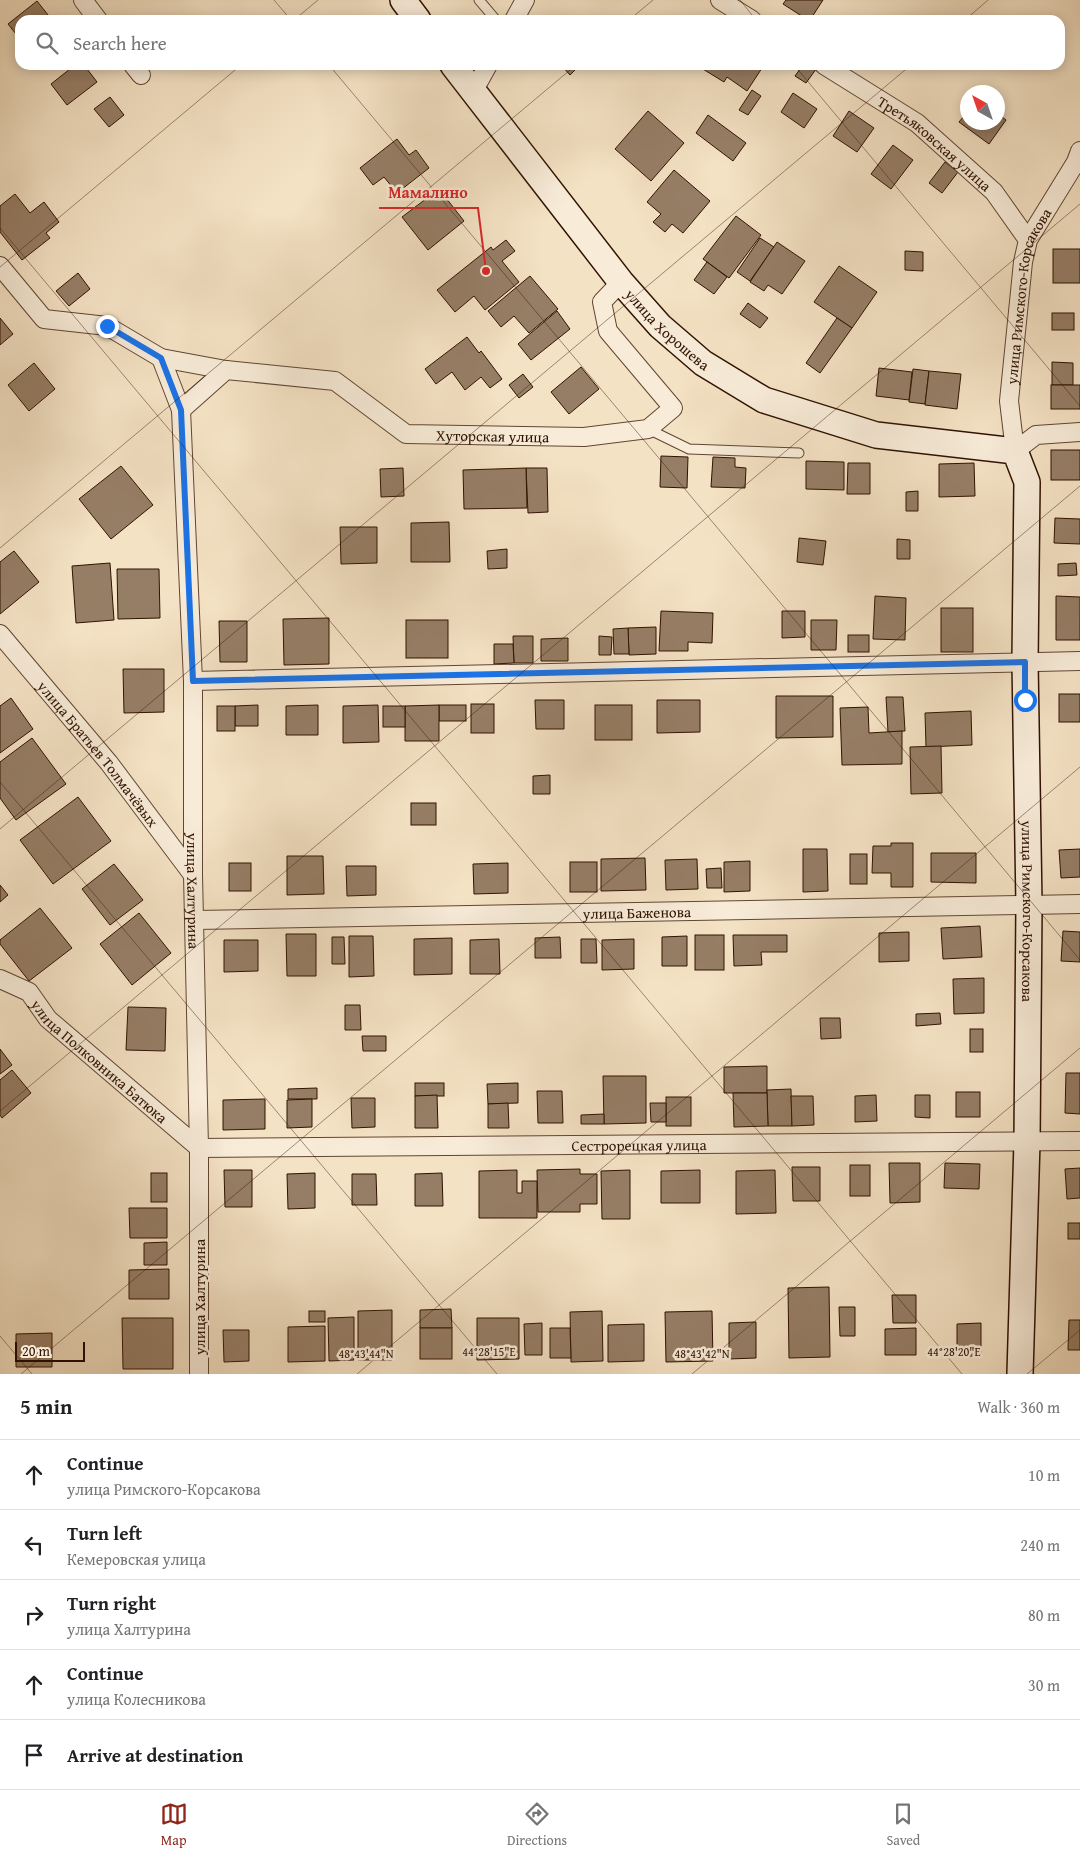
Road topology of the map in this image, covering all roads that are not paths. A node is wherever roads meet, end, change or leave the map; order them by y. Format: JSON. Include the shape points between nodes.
{"nodes":[{"id":1,"x":82,"y":0,"type":"edge"},
{"id":2,"x":403,"y":0,"type":"edge"},
{"id":3,"x":479,"y":0,"type":"edge"},
{"id":4,"x":525,"y":0,"type":"edge"},
{"id":5,"x":720,"y":0,"type":"edge"},
{"id":6,"x":94,"y":15,"type":"edge"},
{"id":7,"x":414,"y":15,"type":"edge"},
{"id":8,"x":492,"y":15,"type":"edge"},
{"id":9,"x":517,"y":15,"type":"edge"},
{"id":10,"x":744,"y":15,"type":"edge"},
{"id":11,"x":457,"y":70,"type":"edge"},
{"id":12,"x":485,"y":70,"type":"edge"},
{"id":13,"x":832,"y":70,"type":"edge"},
{"id":14,"x":474,"y":92,"type":"junction"},
{"id":15,"x":1080,"y":151,"type":"edge"},
{"id":16,"x":1028,"y":240,"type":"junction"},
{"id":17,"x":0,"y":266,"type":"edge"},
{"id":18,"x":621,"y":282,"type":"junction"},
{"id":19,"x":161,"y":358,"type":"junction"},
{"id":20,"x":226,"y":370,"type":"junction"},
{"id":21,"x":181,"y":410,"type":"junction"},
{"id":22,"x":648,"y":429,"type":"junction"},
{"id":23,"x":1080,"y":432,"type":"edge"},
{"id":24,"x":1015,"y":451,"type":"junction"},
{"id":25,"x":799,"y":453,"type":"dead end"},
{"id":26,"x":0,"y":634,"type":"edge"},
{"id":27,"x":1080,"y":661,"type":"edge"},
{"id":28,"x":1025,"y":662,"type":"junction"},
{"id":29,"x":193,"y":681,"type":"junction"},
{"id":30,"x":193,"y":875,"type":"junction"},
{"id":31,"x":1080,"y":904,"type":"edge"},
{"id":32,"x":1029,"y":905,"type":"junction"},
{"id":33,"x":195,"y":920,"type":"junction"},
{"id":34,"x":0,"y":979,"type":"edge"},
{"id":35,"x":1080,"y":1141,"type":"edge"},
{"id":36,"x":1027,"y":1142,"type":"junction"},
{"id":37,"x":199,"y":1148,"type":"junction"},
{"id":38,"x":199,"y":1374,"type":"edge"},
{"id":39,"x":1020,"y":1374,"type":"edge"}],
"edges":[{"from":1,"to":6,"type":"street"},
{"from":2,"to":7,"type":"main road"},
{"from":3,"to":8,"type":"lane"},
{"from":4,"to":9,"type":"street"},
{"from":5,"to":10,"type":"street"},
{"from":11,"to":14,"type":"main road","name":"улица Хорошева"},
{"from":12,"to":14,"type":"street"},
{"from":13,"to":16,"type":"street","name":"Третьяковская улица","via":[[916,124],[994,192]]},
{"from":14,"to":18,"type":"main road","name":"улица Хорошева"},
{"from":15,"to":16,"type":"street","name":"улица Римского-Корсакова"},
{"from":16,"to":24,"type":"street","name":"улица Римского-Корсакова","via":[[1009,401]]},
{"from":17,"to":19,"type":"street","via":[[44,318],[107,326]]},
{"from":18,"to":22,"type":"street","via":[[602,302],[608,332],[673,408]]},
{"from":18,"to":24,"type":"main road","name":"улица Хорошева","via":[[660,326],[703,362],[764,400],[876,435]]},
{"from":19,"to":20,"type":"street","name":"Хуторская улица"},
{"from":19,"to":21,"type":"street","name":"улица Халтурина"},
{"from":20,"to":21,"type":"street"},
{"from":20,"to":22,"type":"street","name":"Хуторская улица","via":[[335,382],[406,434],[584,437]]},
{"from":21,"to":29,"type":"street","name":"улица Халтурина"},
{"from":22,"to":25,"type":"lane","via":[[689,449]]},
{"from":23,"to":24,"type":"street","via":[[1036,435]]},
{"from":24,"to":28,"type":"main road","name":"улица Римского-Корсакова","via":[[1027,482]]},
{"from":26,"to":30,"type":"street","name":"улица Братьев Толмачёвых","via":[[109,763]]},
{"from":27,"to":28,"type":"street"},
{"from":28,"to":29,"type":"street"},
{"from":28,"to":32,"type":"main road","name":"улица Римского-Корсакова"},
{"from":29,"to":30,"type":"street","name":"улица Халтурина"},
{"from":30,"to":33,"type":"street","name":"улица Халтурина"},
{"from":31,"to":32,"type":"street","name":"улица Баженова"},
{"from":32,"to":33,"type":"street","name":"улица Баженова"},
{"from":32,"to":36,"type":"main road","name":"улица Римского-Корсакова"},
{"from":33,"to":37,"type":"street","name":"улица Халтурина"},
{"from":34,"to":37,"type":"street","name":"улица Полковника Батюка","via":[[29,992],[48,1019]]},
{"from":35,"to":36,"type":"street","name":"Сестрорецкая улица"},
{"from":36,"to":37,"type":"street","name":"Сестрорецкая улица"},
{"from":36,"to":39,"type":"main road","name":"улица Римского-Корсакова"},
{"from":37,"to":38,"type":"street","name":"улица Халтурина"}]}
